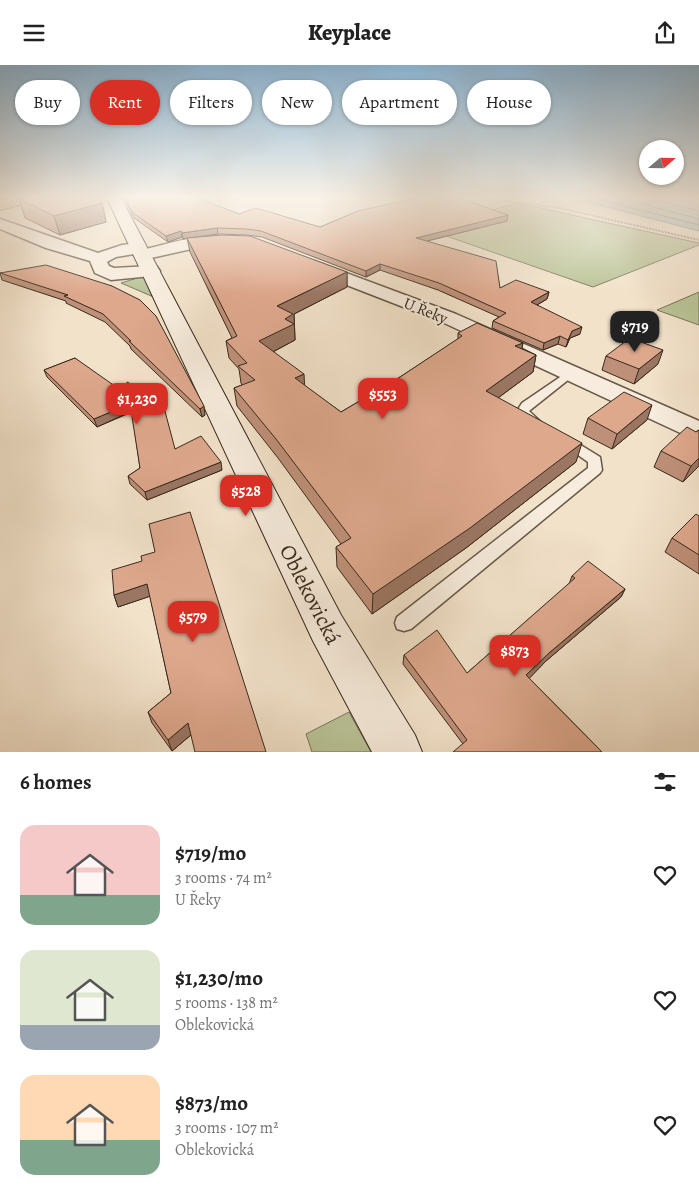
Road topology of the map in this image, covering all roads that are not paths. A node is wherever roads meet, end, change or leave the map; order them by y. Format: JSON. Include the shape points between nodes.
{"nodes":[{"id":1,"x":16,"y":230,"type":"edge"},
{"id":2,"x":130,"y":230,"type":"edge"},
{"id":3,"x":242,"y":241,"type":"edge"},
{"id":4,"x":292,"y":257,"type":"edge"},
{"id":5,"x":144,"y":258,"type":"junction"},
{"id":6,"x":100,"y":259,"type":"junction"},
{"id":7,"x":569,"y":374,"type":"junction"},
{"id":8,"x":699,"y":431,"type":"edge"},
{"id":9,"x":404,"y":623,"type":"dead end"},
{"id":10,"x":398,"y":752,"type":"edge"}],
"edges":[{"from":1,"to":6,"type":"street"},
{"from":2,"to":5,"type":"street","name":"Oblekovická"},
{"from":3,"to":5,"type":"street","via":[[196,243]]},
{"from":4,"to":7,"type":"street","name":"U Řeky","via":[[449,318]]},
{"from":5,"to":6,"type":"street","via":[[113,253]]},
{"from":5,"to":6,"type":"street","via":[[112,274],[101,269]]},
{"from":5,"to":10,"type":"street","name":"Oblekovická","via":[[327,627]]},
{"from":7,"to":8,"type":"street","name":"U Řeky"},
{"from":7,"to":9,"type":"lane","via":[[523,411],[532,420],[585,451],[595,460],[595,470]]}]}
